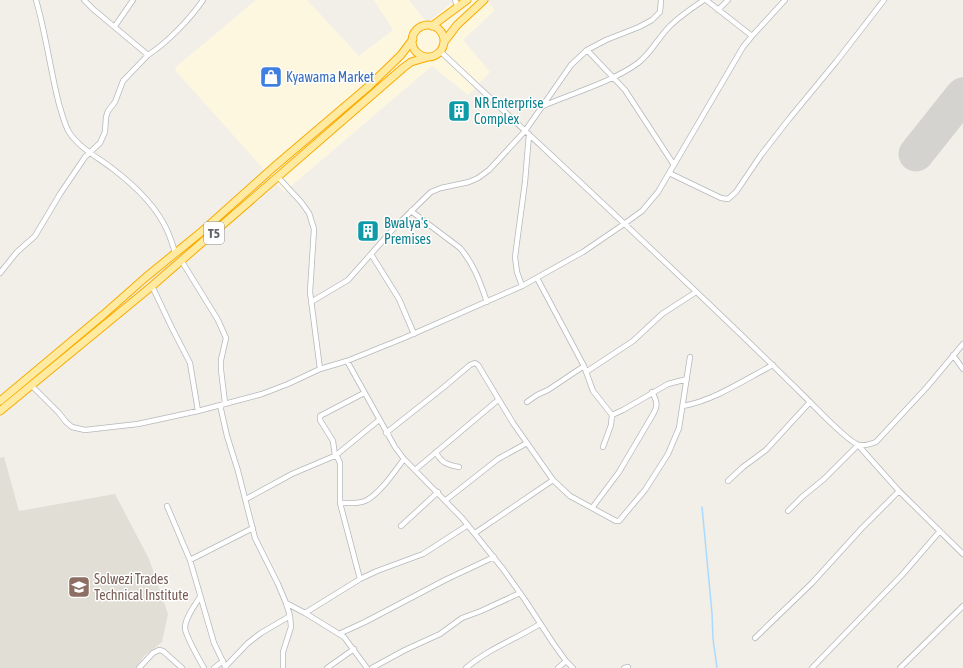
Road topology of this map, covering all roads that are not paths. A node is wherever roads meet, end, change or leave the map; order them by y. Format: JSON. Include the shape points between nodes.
{"nodes":[{"id":1,"x":36,"y":0,"type":"edge"},
{"id":2,"x":84,"y":0,"type":"edge"},
{"id":3,"x":134,"y":0,"type":"edge"},
{"id":4,"x":203,"y":0,"type":"edge"},
{"id":5,"x":455,"y":0,"type":"edge"},
{"id":6,"x":467,"y":0,"type":"edge"},
{"id":7,"x":484,"y":0,"type":"edge"},
{"id":8,"x":661,"y":0,"type":"edge"},
{"id":9,"x":705,"y":0,"type":"edge"},
{"id":10,"x":728,"y":0,"type":"edge"},
{"id":11,"x":785,"y":0,"type":"edge"},
{"id":12,"x":884,"y":0,"type":"edge"},
{"id":13,"x":458,"y":7,"type":"junction"},
{"id":14,"x":718,"y":10,"type":"junction"},
{"id":15,"x":114,"y":26,"type":"junction"},
{"id":16,"x":432,"y":26,"type":"junction"},
{"id":17,"x":752,"y":36,"type":"junction"},
{"id":18,"x":412,"y":39,"type":"junction"},
{"id":19,"x":444,"y":42,"type":"junction"},
{"id":20,"x":587,"y":50,"type":"junction"},
{"id":21,"x":440,"y":51,"type":"junction"},
{"id":22,"x":148,"y":55,"type":"junction"},
{"id":23,"x":428,"y":57,"type":"junction"},
{"id":24,"x":613,"y":78,"type":"junction"},
{"id":25,"x":542,"y":106,"type":"junction"},
{"id":26,"x":527,"y":133,"type":"junction"},
{"id":27,"x":90,"y":151,"type":"junction"},
{"id":28,"x":674,"y":165,"type":"junction"},
{"id":29,"x":669,"y":173,"type":"junction"},
{"id":30,"x":277,"y":176,"type":"junction"},
{"id":31,"x":411,"y":211,"type":"junction"},
{"id":32,"x":624,"y":224,"type":"junction"},
{"id":33,"x":175,"y":253,"type":"junction"},
{"id":34,"x":371,"y":254,"type":"junction"},
{"id":35,"x":181,"y":260,"type":"junction"},
{"id":36,"x":0,"y":273,"type":"edge"},
{"id":37,"x":537,"y":278,"type":"junction"},
{"id":38,"x":152,"y":286,"type":"junction"},
{"id":39,"x":522,"y":286,"type":"junction"},
{"id":40,"x":696,"y":292,"type":"junction"},
{"id":41,"x":311,"y":302,"type":"junction"},
{"id":42,"x":487,"y":302,"type":"junction"},
{"id":43,"x":414,"y":334,"type":"junction"},
{"id":44,"x":963,"y":344,"type":"edge"},
{"id":45,"x":954,"y":355,"type":"junction"},
{"id":46,"x":690,"y":357,"type":"dead end"},
{"id":47,"x":347,"y":361,"type":"junction"},
{"id":48,"x":773,"y":365,"type":"junction"},
{"id":49,"x":584,"y":366,"type":"junction"},
{"id":50,"x":320,"y":369,"type":"junction"},
{"id":51,"x":963,"y":369,"type":"edge"},
{"id":52,"x":586,"y":372,"type":"junction"},
{"id":53,"x":687,"y":379,"type":"junction"},
{"id":54,"x":32,"y":386,"type":"junction"},
{"id":55,"x":652,"y":392,"type":"junction"},
{"id":56,"x":364,"y":393,"type":"junction"},
{"id":57,"x":498,"y":400,"type":"junction"},
{"id":58,"x":0,"y":401,"type":"edge"},
{"id":59,"x":527,"y":402,"type":"dead end"},
{"id":60,"x":810,"y":402,"type":"junction"},
{"id":61,"x":225,"y":403,"type":"junction"},
{"id":62,"x":220,"y":405,"type":"junction"},
{"id":63,"x":683,"y":406,"type":"junction"},
{"id":64,"x":0,"y":411,"type":"edge"},
{"id":65,"x":198,"y":411,"type":"junction"},
{"id":66,"x":612,"y":415,"type":"junction"},
{"id":67,"x":379,"y":420,"type":"junction"},
{"id":68,"x":386,"y":433,"type":"junction"},
{"id":69,"x":527,"y":443,"type":"junction"},
{"id":70,"x":858,"y":445,"type":"junction"},
{"id":71,"x":603,"y":447,"type":"dead end"},
{"id":72,"x":436,"y":452,"type":"junction"},
{"id":73,"x":335,"y":456,"type":"junction"},
{"id":74,"x":404,"y":459,"type":"junction"},
{"id":75,"x":459,"y":467,"type":"dead end"},
{"id":76,"x":416,"y":470,"type":"junction"},
{"id":77,"x":553,"y":480,"type":"junction"},
{"id":78,"x":728,"y":481,"type":"dead end"},
{"id":79,"x":898,"y":491,"type":"junction"},
{"id":80,"x":438,"y":492,"type":"junction"},
{"id":81,"x":246,"y":499,"type":"junction"},
{"id":82,"x":446,"y":500,"type":"junction"},
{"id":83,"x":340,"y":503,"type":"junction"},
{"id":84,"x":167,"y":506,"type":"dead end"},
{"id":85,"x":592,"y":508,"type":"junction"},
{"id":86,"x":788,"y":511,"type":"dead end"},
{"id":87,"x":468,"y":525,"type":"junction"},
{"id":88,"x":401,"y":526,"type":"dead end"},
{"id":89,"x":253,"y":528,"type":"junction"},
{"id":90,"x":940,"y":532,"type":"junction"},
{"id":91,"x":475,"y":533,"type":"junction"},
{"id":92,"x":963,"y":554,"type":"edge"},
{"id":93,"x":494,"y":557,"type":"junction"},
{"id":94,"x":190,"y":560,"type":"junction"},
{"id":95,"x":360,"y":579,"type":"junction"},
{"id":96,"x":520,"y":592,"type":"junction"},
{"id":97,"x":200,"y":597,"type":"junction"},
{"id":98,"x":286,"y":603,"type":"junction"},
{"id":99,"x":963,"y":606,"type":"edge"},
{"id":100,"x":305,"y":613,"type":"junction"},
{"id":101,"x":290,"y":616,"type":"junction"},
{"id":102,"x":540,"y":624,"type":"junction"},
{"id":103,"x":339,"y":634,"type":"junction"},
{"id":104,"x":755,"y":638,"type":"dead end"},
{"id":105,"x":354,"y":649,"type":"junction"},
{"id":106,"x":223,"y":661,"type":"junction"},
{"id":107,"x":566,"y":662,"type":"junction"},
{"id":108,"x":139,"y":668,"type":"edge"},
{"id":109,"x":182,"y":668,"type":"edge"},
{"id":110,"x":204,"y":668,"type":"edge"},
{"id":111,"x":214,"y":668,"type":"edge"},
{"id":112,"x":226,"y":668,"type":"edge"},
{"id":113,"x":283,"y":668,"type":"edge"},
{"id":114,"x":327,"y":668,"type":"edge"},
{"id":115,"x":367,"y":668,"type":"edge"},
{"id":116,"x":372,"y":668,"type":"edge"},
{"id":117,"x":466,"y":668,"type":"edge"},
{"id":118,"x":558,"y":668,"type":"edge"},
{"id":119,"x":573,"y":668,"type":"edge"},
{"id":120,"x":812,"y":668,"type":"edge"},
{"id":121,"x":900,"y":668,"type":"edge"}],
"edges":[{"from":1,"to":27,"type":"street","via":[[44,26],[52,79],[65,123],[72,136]]},
{"from":2,"to":15,"type":"street"},
{"from":3,"to":15,"type":"street"},
{"from":4,"to":22,"type":"street","via":[[163,44]]},
{"from":5,"to":13,"type":"street"},
{"from":6,"to":13,"type":"highway","number":"T5"},
{"from":7,"to":19,"type":"highway","via":[[456,25]]},
{"from":8,"to":20,"type":"street","via":[[660,12],[652,20]]},
{"from":9,"to":14,"type":"street"},
{"from":9,"to":24,"type":"street","via":[[677,19],[643,58]]},
{"from":10,"to":14,"type":"street"},
{"from":11,"to":17,"type":"street"},
{"from":12,"to":29,"type":"street","via":[[761,155],[731,198],[720,198]]},
{"from":13,"to":16,"type":"highway","number":"T5"},
{"from":14,"to":17,"type":"street"},
{"from":15,"to":22,"type":"street"},
{"from":16,"to":18,"type":"highway","number":"T5","via":[[419,28]]},
{"from":16,"to":19,"type":"highway","via":[[440,30]]},
{"from":17,"to":28,"type":"street","via":[[733,63]]},
{"from":18,"to":23,"type":"highway","via":[[416,51]]},
{"from":18,"to":33,"type":"highway","number":"T5","via":[[401,55],[369,86]]},
{"from":19,"to":21,"type":"highway"},
{"from":20,"to":24,"type":"street"},
{"from":20,"to":25,"type":"street","via":[[571,65]]},
{"from":21,"to":23,"type":"highway","number":"T5"},
{"from":21,"to":26,"type":"street"},
{"from":22,"to":27,"type":"street","via":[[123,82],[115,102],[108,111],[103,137]]},
{"from":23,"to":30,"type":"highway","number":"T5","via":[[411,62],[403,68]]},
{"from":24,"to":25,"type":"street"},
{"from":24,"to":28,"type":"street","via":[[631,99]]},
{"from":25,"to":26,"type":"street"},
{"from":26,"to":31,"type":"street","via":[[484,174],[469,182],[436,190]]},
{"from":26,"to":32,"type":"street"},
{"from":26,"to":39,"type":"street","via":[[525,182],[515,257]]},
{"from":27,"to":33,"type":"street","via":[[116,170],[150,204],[167,230]]},
{"from":27,"to":36,"type":"street","via":[[35,236],[17,252]]},
{"from":28,"to":29,"type":"street"},
{"from":29,"to":32,"type":"street","via":[[651,202]]},
{"from":30,"to":35,"type":"highway","number":"T5"},
{"from":30,"to":41,"type":"street","via":[[309,213],[314,228]]},
{"from":31,"to":34,"type":"street"},
{"from":31,"to":42,"type":"street","via":[[465,254],[475,269]]},
{"from":32,"to":37,"type":"street","via":[[583,252]]},
{"from":32,"to":40,"type":"street"},
{"from":33,"to":58,"type":"highway","number":"T5"},
{"from":34,"to":41,"type":"street","via":[[348,280]]},
{"from":34,"to":43,"type":"street","via":[[399,299]]},
{"from":35,"to":38,"type":"highway","number":"T5"},
{"from":35,"to":61,"type":"street","via":[[218,320],[226,338],[221,360]]},
{"from":37,"to":39,"type":"street"},
{"from":37,"to":49,"type":"street"},
{"from":38,"to":54,"type":"highway","number":"T5"},
{"from":38,"to":65,"type":"street","via":[[190,363]]},
{"from":39,"to":42,"type":"street"},
{"from":40,"to":48,"type":"street"},
{"from":40,"to":52,"type":"street","via":[[662,314],[632,341]]},
{"from":41,"to":50,"type":"street"},
{"from":42,"to":43,"type":"street"},
{"from":43,"to":47,"type":"street"},
{"from":44,"to":45,"type":"street"},
{"from":45,"to":51,"type":"street"},
{"from":45,"to":70,"type":"street","via":[[876,442]]},
{"from":46,"to":53,"type":"street"},
{"from":47,"to":50,"type":"street"},
{"from":47,"to":56,"type":"street"},
{"from":48,"to":60,"type":"street"},
{"from":48,"to":63,"type":"street","via":[[709,398]]},
{"from":49,"to":52,"type":"street"},
{"from":49,"to":59,"type":"street"},
{"from":50,"to":61,"type":"street","via":[[262,394]]},
{"from":52,"to":66,"type":"street","via":[[593,391]]},
{"from":53,"to":55,"type":"street"},
{"from":53,"to":63,"type":"street"},
{"from":54,"to":64,"type":"highway","number":"T5"},
{"from":54,"to":65,"type":"street","via":[[72,427],[85,430],[138,424]]},
{"from":55,"to":66,"type":"street"},
{"from":55,"to":85,"type":"street","via":[[657,407],[619,472]]},
{"from":56,"to":67,"type":"street"},
{"from":56,"to":73,"type":"street","via":[[320,416],[333,441]]},
{"from":57,"to":68,"type":"street","via":[[478,365],[474,363]]},
{"from":57,"to":69,"type":"street"},
{"from":57,"to":72,"type":"street"},
{"from":60,"to":70,"type":"street"},
{"from":60,"to":78,"type":"street","via":[[766,450]]},
{"from":61,"to":62,"type":"street"},
{"from":62,"to":65,"type":"street"},
{"from":62,"to":81,"type":"street"},
{"from":63,"to":85,"type":"street","via":[[679,428],[668,454],[628,513],[619,522]]},
{"from":66,"to":71,"type":"street"},
{"from":67,"to":68,"type":"street"},
{"from":67,"to":73,"type":"street"},
{"from":68,"to":74,"type":"street"},
{"from":69,"to":77,"type":"street"},
{"from":69,"to":82,"type":"street","via":[[498,459]]},
{"from":70,"to":79,"type":"street"},
{"from":70,"to":86,"type":"street"},
{"from":72,"to":75,"type":"street","via":[[443,461]]},
{"from":72,"to":76,"type":"street"},
{"from":73,"to":81,"type":"street","via":[[292,474]]},
{"from":73,"to":83,"type":"street","via":[[340,463]]},
{"from":74,"to":76,"type":"street"},
{"from":74,"to":83,"type":"street","via":[[373,496],[360,502]]},
{"from":76,"to":80,"type":"street"},
{"from":77,"to":85,"type":"street","via":[[570,496]]},
{"from":77,"to":91,"type":"street"},
{"from":79,"to":90,"type":"street"},
{"from":79,"to":104,"type":"street","via":[[812,583]]},
{"from":80,"to":82,"type":"street"},
{"from":80,"to":88,"type":"street"},
{"from":81,"to":89,"type":"street"},
{"from":82,"to":87,"type":"street"},
{"from":83,"to":95,"type":"street"},
{"from":84,"to":94,"type":"street"},
{"from":87,"to":91,"type":"street"},
{"from":87,"to":95,"type":"street","via":[[423,554]]},
{"from":89,"to":94,"type":"street"},
{"from":89,"to":98,"type":"street"},
{"from":90,"to":92,"type":"street"},
{"from":90,"to":120,"type":"street"},
{"from":91,"to":93,"type":"street"},
{"from":93,"to":96,"type":"street"},
{"from":93,"to":103,"type":"street"},
{"from":94,"to":97,"type":"street"},
{"from":95,"to":100,"type":"street"},
{"from":96,"to":102,"type":"street"},
{"from":96,"to":116,"type":"street","via":[[462,618],[440,634]]},
{"from":97,"to":106,"type":"street","via":[[214,643]]},
{"from":97,"to":110,"type":"street","via":[[185,627]]},
{"from":98,"to":100,"type":"street"},
{"from":98,"to":101,"type":"street"},
{"from":99,"to":121,"type":"street"},
{"from":100,"to":103,"type":"street"},
{"from":101,"to":112,"type":"street","via":[[248,643]]},
{"from":101,"to":113,"type":"street","via":[[291,627],[282,652]]},
{"from":102,"to":107,"type":"street"},
{"from":102,"to":117,"type":"street","via":[[489,651]]},
{"from":103,"to":105,"type":"street"},
{"from":105,"to":114,"type":"street"},
{"from":105,"to":115,"type":"street"},
{"from":106,"to":111,"type":"street"},
{"from":106,"to":112,"type":"street"},
{"from":107,"to":118,"type":"street"},
{"from":107,"to":119,"type":"street"},
{"from":108,"to":109,"type":"street","via":[[153,653],[160,650]]}]}
